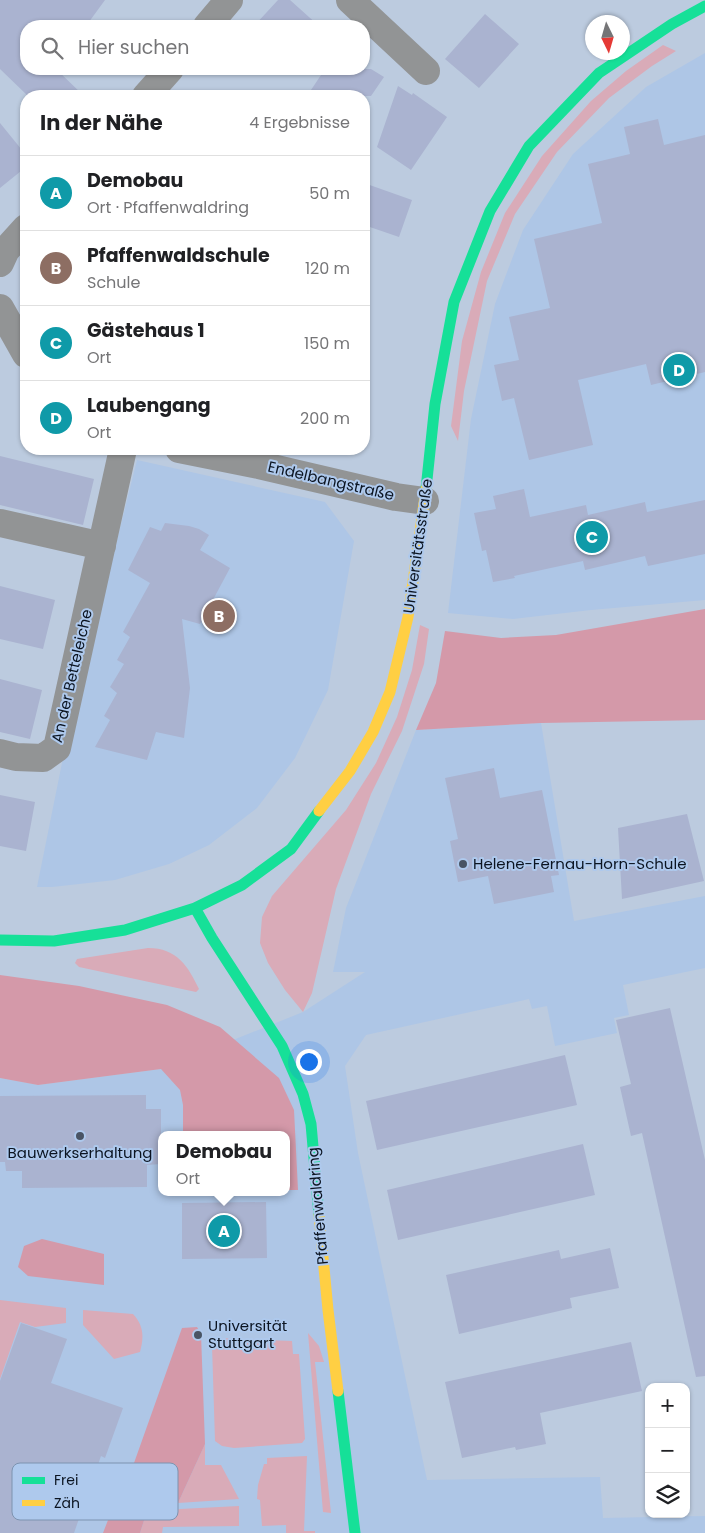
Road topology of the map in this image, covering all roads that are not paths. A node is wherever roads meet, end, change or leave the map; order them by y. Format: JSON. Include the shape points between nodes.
{"nodes":[{"id":1,"x":229,"y":0,"type":"edge"},
{"id":2,"x":350,"y":0,"type":"edge"},
{"id":3,"x":705,"y":6,"type":"edge"},
{"id":4,"x":212,"y":20,"type":"edge"},
{"id":5,"x":426,"y":71,"type":"dead end"},
{"id":6,"x":165,"y":75,"type":"edge"},
{"id":7,"x":151,"y":90,"type":"edge"},
{"id":8,"x":20,"y":235,"type":"edge"},
{"id":9,"x":0,"y":263,"type":"edge"},
{"id":10,"x":0,"y":308,"type":"edge"},
{"id":11,"x":20,"y":343,"type":"edge"},
{"id":12,"x":122,"y":455,"type":"edge"},
{"id":13,"x":209,"y":455,"type":"edge"},
{"id":14,"x":425,"y":502,"type":"junction"},
{"id":15,"x":0,"y":523,"type":"edge"},
{"id":16,"x":102,"y":546,"type":"junction"},
{"id":17,"x":0,"y":753,"type":"edge"},
{"id":18,"x":195,"y":908,"type":"junction"},
{"id":19,"x":0,"y":940,"type":"edge"},
{"id":20,"x":355,"y":1533,"type":"edge"}],
"edges":[{"from":1,"to":4,"type":"street"},
{"from":2,"to":5,"type":"street"},
{"from":3,"to":14,"type":"street","name":"Universitätsstraße","via":[[672,24],[600,73],[528,146],[490,211],[454,302],[435,404]]},
{"from":6,"to":7,"type":"street"},
{"from":8,"to":9,"type":"street","via":[[6,250]]},
{"from":10,"to":11,"type":"street"},
{"from":12,"to":16,"type":"street","name":"An der Betteleiche"},
{"from":13,"to":14,"type":"street","name":"Endelbangstraße"},
{"from":14,"to":18,"type":"street","name":"Universitätsstraße","via":[[408,617],[390,692],[373,732],[350,772],[291,848],[242,885]]},
{"from":15,"to":16,"type":"street"},
{"from":16,"to":17,"type":"street","name":"An der Betteleiche","via":[[57,748],[44,758]]},
{"from":18,"to":19,"type":"street","name":"Universitätsstraße","via":[[125,930],[54,941]]},
{"from":18,"to":20,"type":"street","name":"Pfaffenwaldring","via":[[282,1046],[309,1116]]}]}
